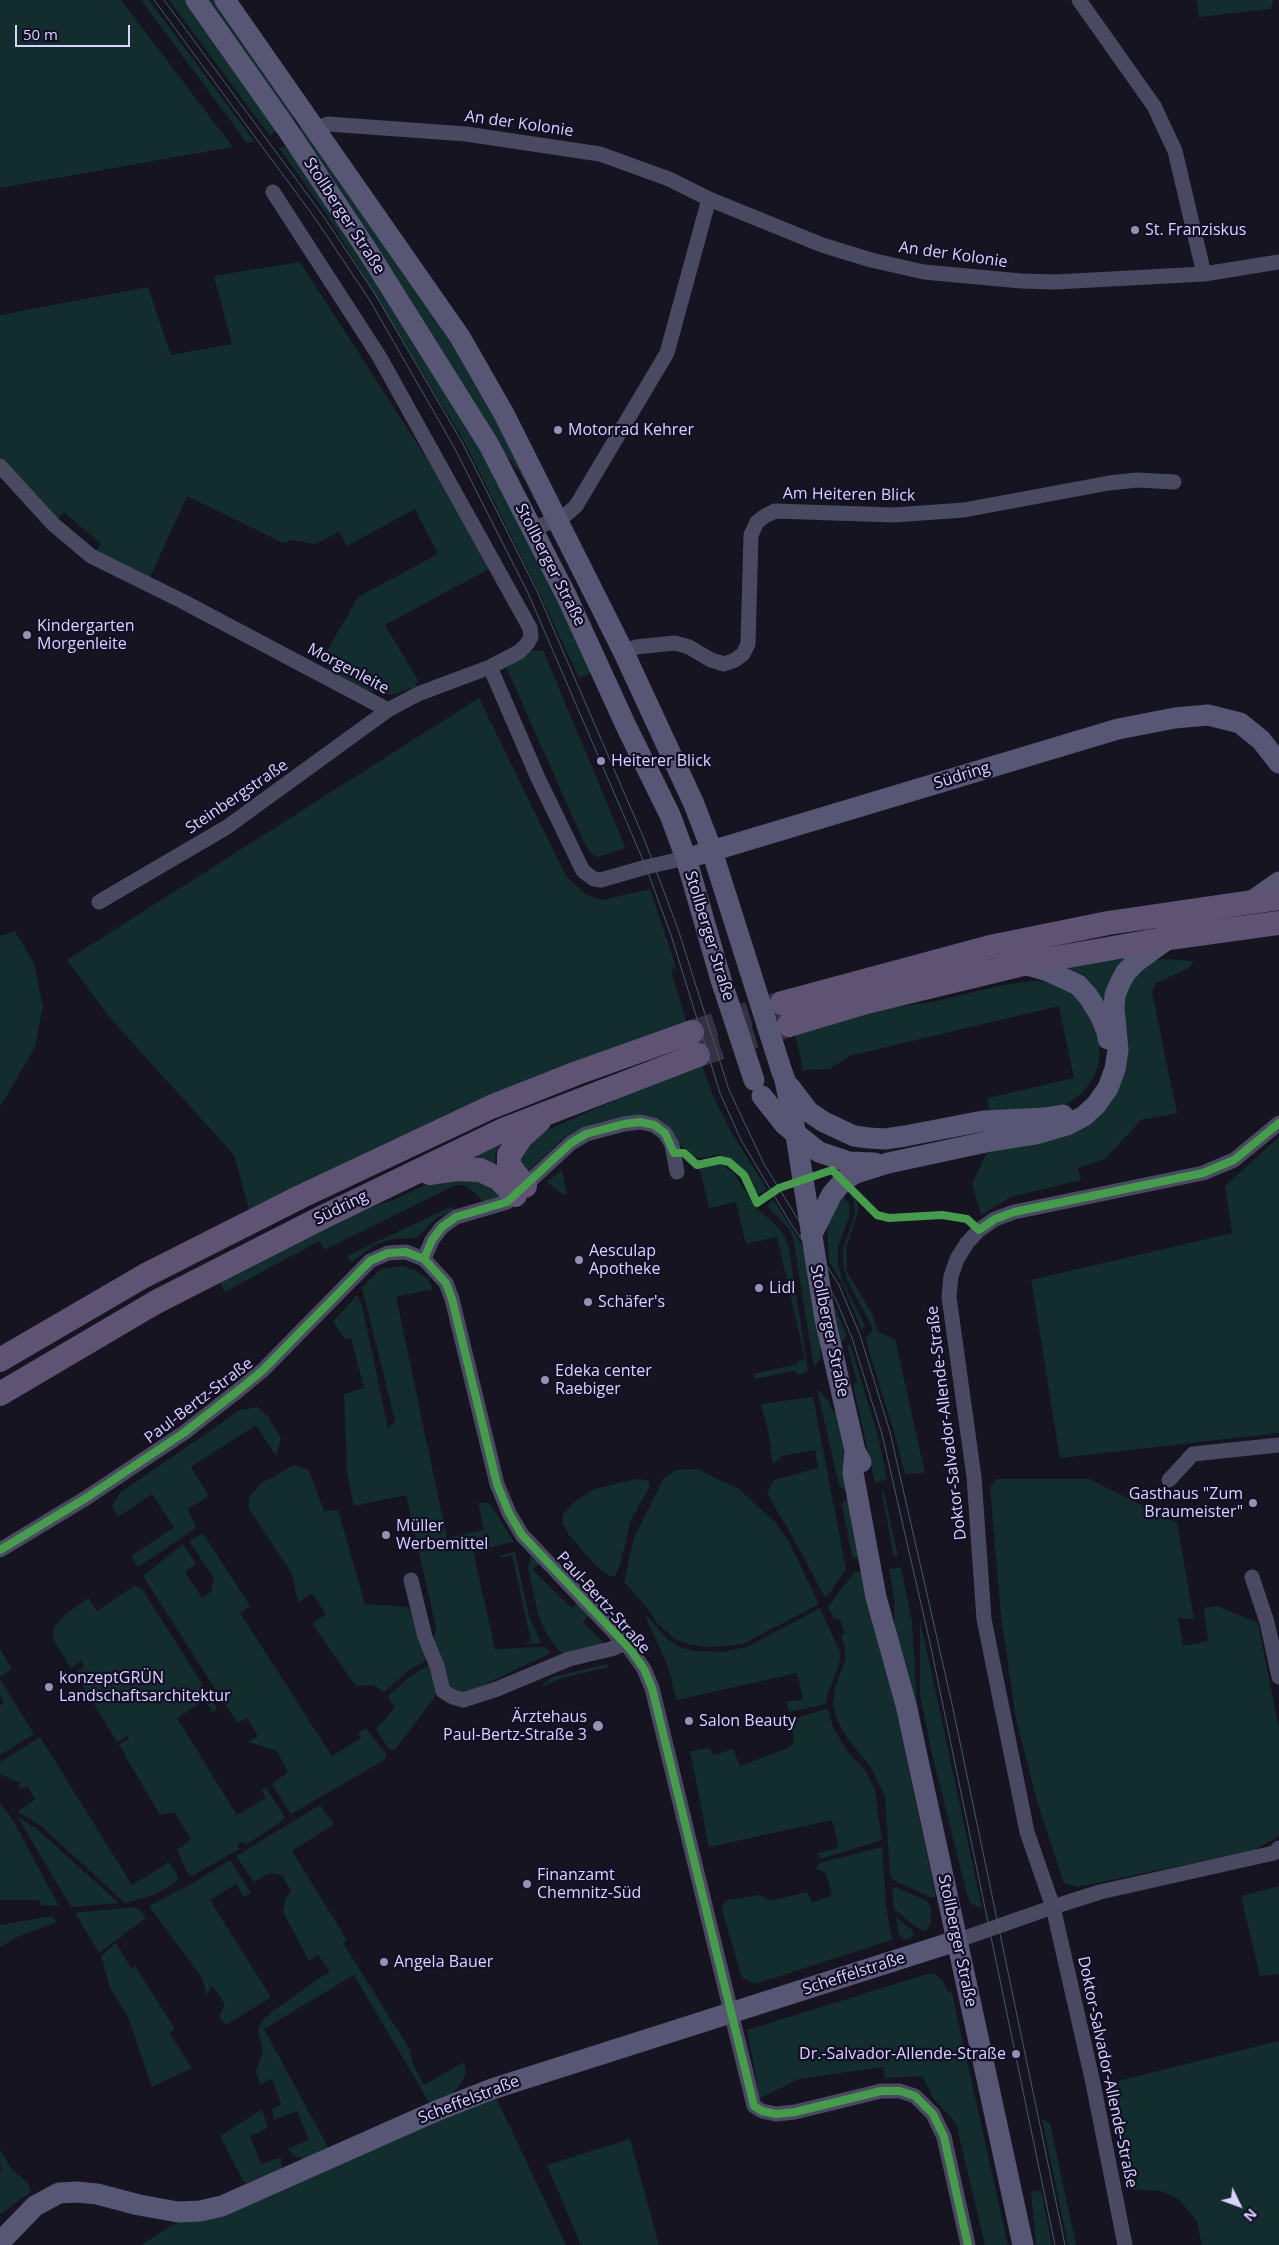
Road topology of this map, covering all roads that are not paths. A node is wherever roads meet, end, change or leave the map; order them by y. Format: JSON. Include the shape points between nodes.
{"nodes":[{"id":1,"x":196,"y":0,"type":"edge"},
{"id":2,"x":225,"y":0,"type":"edge"},
{"id":3,"x":1079,"y":0,"type":"edge"},
{"id":4,"x":316,"y":129,"type":"junction"},
{"id":5,"x":273,"y":192,"type":"dead end"},
{"id":6,"x":710,"y":199,"type":"junction"},
{"id":7,"x":1279,"y":262,"type":"edge"},
{"id":8,"x":1204,"y":274,"type":"junction"},
{"id":9,"x":0,"y":466,"type":"edge"},
{"id":10,"x":1174,"y":482,"type":"dead end"},
{"id":11,"x":556,"y":520,"type":"junction"},
{"id":12,"x":532,"y":530,"type":"junction"},
{"id":13,"x":624,"y":653,"type":"junction"},
{"id":14,"x":490,"y":667,"type":"junction"},
{"id":15,"x":388,"y":710,"type":"junction"},
{"id":16,"x":1279,"y":763,"type":"edge"},
{"id":17,"x":712,"y":851,"type":"junction"},
{"id":18,"x":686,"y":858,"type":"junction"},
{"id":19,"x":1279,"y":882,"type":"edge"},
{"id":20,"x":1279,"y":898,"type":"edge"},
{"id":21,"x":1252,"y":901,"type":"junction"},
{"id":22,"x":99,"y":902,"type":"dead end"},
{"id":23,"x":1279,"y":923,"type":"edge"},
{"id":24,"x":1169,"y":938,"type":"junction"},
{"id":25,"x":1023,"y":964,"type":"junction"},
{"id":26,"x":782,"y":1003,"type":"tunnel mouth"},
{"id":27,"x":789,"y":1025,"type":"tunnel mouth"},
{"id":28,"x":692,"y":1032,"type":"tunnel mouth"},
{"id":29,"x":698,"y":1055,"type":"tunnel mouth"},
{"id":30,"x":783,"y":1074,"type":"junction"},
{"id":31,"x":561,"y":1107,"type":"junction"},
{"id":32,"x":1279,"y":1123,"type":"edge"},
{"id":33,"x":839,"y":1130,"type":"junction"},
{"id":34,"x":793,"y":1143,"type":"junction"},
{"id":35,"x":888,"y":1163,"type":"junction"},
{"id":36,"x":677,"y":1172,"type":"dead end"},
{"id":37,"x":400,"y":1179,"type":"junction"},
{"id":38,"x":520,"y":1190,"type":"junction"},
{"id":39,"x":811,"y":1236,"type":"junction"},
{"id":40,"x":424,"y":1259,"type":"junction"},
{"id":41,"x":0,"y":1360,"type":"edge"},
{"id":42,"x":0,"y":1394,"type":"edge"},
{"id":43,"x":1279,"y":1445,"type":"edge"},
{"id":44,"x":1170,"y":1480,"type":"dead end"},
{"id":45,"x":0,"y":1550,"type":"edge"},
{"id":46,"x":1252,"y":1577,"type":"dead end"},
{"id":47,"x":411,"y":1580,"type":"dead end"},
{"id":48,"x":625,"y":1643,"type":"junction"},
{"id":49,"x":1279,"y":1677,"type":"edge"},
{"id":50,"x":1279,"y":1848,"type":"edge"},
{"id":51,"x":1053,"y":1906,"type":"junction"},
{"id":52,"x":956,"y":1941,"type":"junction"},
{"id":53,"x":730,"y":2013,"type":"junction"},
{"id":54,"x":0,"y":2242,"type":"edge"},
{"id":55,"x":968,"y":2245,"type":"edge"},
{"id":56,"x":1023,"y":2245,"type":"edge"},
{"id":57,"x":1125,"y":2245,"type":"edge"}],
"edges":[{"from":1,"to":12,"type":"main road","name":"Stollberger Straße","via":[[367,250],[489,445]]},
{"from":2,"to":4,"type":"main road","name":"Stollberger Straße"},
{"from":3,"to":8,"type":"street","via":[[1154,106],[1175,151]]},
{"from":4,"to":6,"type":"street","name":"An der Kolonie","via":[[328,124],[466,134],[600,154],[669,179]]},
{"from":4,"to":11,"type":"main road","name":"Stollberger Straße","via":[[460,337],[504,414]]},
{"from":5,"to":14,"type":"street","via":[[379,356],[530,628],[532,637],[519,652]]},
{"from":6,"to":8,"type":"street","name":"An der Kolonie","via":[[822,245],[924,272],[1054,282]]},
{"from":6,"to":11,"type":"street","via":[[667,353],[576,506]]},
{"from":7,"to":8,"type":"street","name":"An der Kolonie"},
{"from":9,"to":15,"type":"street","name":"Morgenleite","via":[[53,524],[91,556]]},
{"from":10,"to":13,"type":"street","name":"Am Heiteren Blick","via":[[1137,480],[1109,483],[964,510],[912,514],[774,511],[758,522],[751,534],[748,644],[743,654],[724,664],[675,643],[636,647]]},
{"from":11,"to":12,"type":"street"},
{"from":11,"to":13,"type":"main road","name":"Stollberger Straße"},
{"from":12,"to":18,"type":"main road","name":"Stollberger Straße","via":[[670,815]]},
{"from":13,"to":17,"type":"main road","name":"Stollberger Straße","via":[[694,804]]},
{"from":14,"to":15,"type":"street","name":"Morgenleite","via":[[418,694]]},
{"from":14,"to":18,"type":"street","via":[[583,871],[601,880]]},
{"from":15,"to":22,"type":"street","name":"Steinbergstraße","via":[[227,827]]},
{"from":16,"to":17,"type":"main road","name":"Südring","via":[[1261,740],[1240,723],[1208,715],[1175,718],[1118,729]]},
{"from":17,"to":18,"type":"main road","name":"Südring"},
{"from":17,"to":30,"type":"main road","name":"Stollberger Straße","bridge":true},
{"from":18,"to":34,"type":"main road","name":"Stollberger Straße","bridge":true,"via":[[721,980],[758,1088],[785,1125]]},
{"from":19,"to":21,"type":"main road"},
{"from":20,"to":21,"type":"main road"},
{"from":21,"to":26,"type":"main road","via":[[1108,923],[990,947]]},
{"from":23,"to":24,"type":"main road"},
{"from":24,"to":25,"type":"main road"},
{"from":24,"to":35,"type":"main road","via":[[1136,962],[1120,983],[1114,1008],[1118,1050],[1115,1070],[1108,1088],[1084,1116],[1036,1134]]},
{"from":25,"to":27,"type":"main road","via":[[866,1002]]},
{"from":25,"to":33,"type":"main road","via":[[1078,985],[1088,996],[1108,1032],[1106,1069],[1099,1084],[1077,1108],[1045,1118],[983,1121],[885,1139],[854,1136]]},
{"from":28,"to":41,"type":"main road","name":"Südring","via":[[491,1107],[309,1193],[144,1276]]},
{"from":29,"to":31,"type":"main road","name":"Südring"},
{"from":30,"to":33,"type":"main road","via":[[809,1112]]},
{"from":30,"to":34,"type":"main road","name":"Stollberger Straße"},
{"from":31,"to":37,"type":"main road","name":"Südring","via":[[503,1130]]},
{"from":31,"to":38,"type":"main road","via":[[527,1131],[509,1155],[509,1166]]},
{"from":32,"to":51,"type":"street","name":"Doktor-Salvador-Allende-Straße","via":[[1234,1160],[1202,1173],[1014,1212],[995,1219],[967,1243],[952,1276],[949,1297],[974,1477],[984,1619],[1026,1832]]},
{"from":33,"to":34,"type":"main road","via":[[815,1127]]},
{"from":34,"to":35,"type":"main road","via":[[849,1162]]},
{"from":34,"to":39,"type":"main road","name":"Stollberger Straße"},
{"from":35,"to":39,"type":"main road","via":[[844,1180],[823,1209]]},
{"from":36,"to":38,"type":"street","via":[[672,1145],[665,1133],[654,1125],[640,1122],[586,1134],[571,1143]]},
{"from":37,"to":38,"type":"main road","via":[[447,1170],[480,1170]]},
{"from":37,"to":42,"type":"main road","name":"Südring","via":[[156,1302]]},
{"from":38,"to":40,"type":"street","via":[[507,1202],[456,1217],[442,1227]]},
{"from":39,"to":52,"type":"main road","name":"Stollberger Straße","via":[[825,1319],[855,1451],[853,1473],[876,1597],[906,1705]]},
{"from":40,"to":45,"type":"street","name":"Paul-Bertz-Straße","via":[[406,1252],[388,1253],[370,1261],[262,1370],[185,1432]]},
{"from":40,"to":48,"type":"street","name":"Paul-Bertz-Straße","via":[[446,1283],[452,1299],[497,1484],[508,1513],[522,1535]]},
{"from":43,"to":44,"type":"street","via":[[1193,1454]]},
{"from":46,"to":49,"type":"street","via":[[1267,1622]]},
{"from":47,"to":48,"type":"street","name":"Paul-Bertz-Straße","via":[[425,1637],[444,1690],[453,1698],[463,1700],[569,1659]]},
{"from":48,"to":53,"type":"street","name":"Paul-Bertz-Straße","via":[[644,1669],[652,1688]]},
{"from":50,"to":51,"type":"street","via":[[1274,1853],[1100,1892]]},
{"from":51,"to":52,"type":"street"},
{"from":51,"to":57,"type":"street","name":"Doktor-Salvador-Allende-Straße"},
{"from":52,"to":53,"type":"main road","name":"Scheffelstraße"},
{"from":52,"to":56,"type":"main road","name":"Stollberger Straße"},
{"from":53,"to":54,"type":"main road","name":"Scheffelstraße","via":[[492,2089],[222,2206],[178,2212],[97,2194],[59,2193],[35,2206]]},
{"from":53,"to":55,"type":"street","name":"Paul-Bertz-Straße","via":[[754,2106],[762,2111],[776,2114],[795,2112],[881,2091],[915,2096],[933,2114],[944,2137]]}]}
